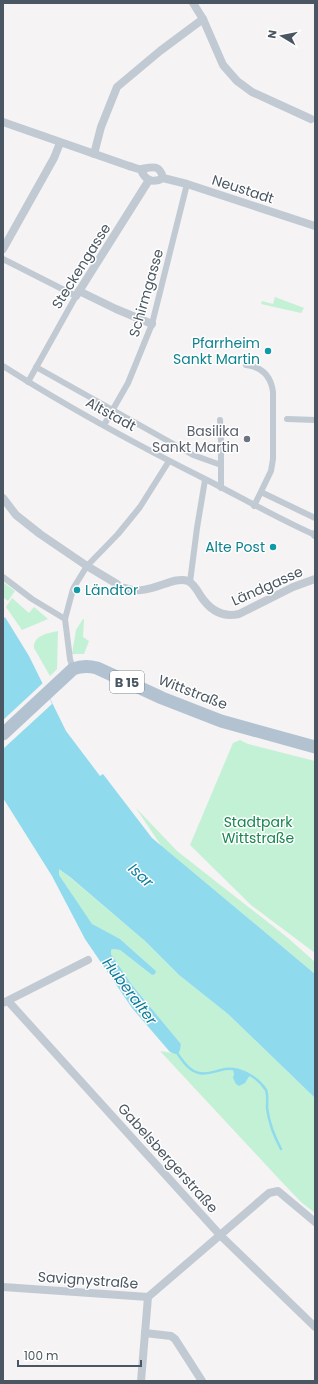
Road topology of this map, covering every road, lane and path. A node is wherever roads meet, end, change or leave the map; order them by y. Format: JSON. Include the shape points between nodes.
{"nodes":[{"id":1,"x":193,"y":3,"type":"edge"},
{"id":2,"x":203,"y":19,"type":"junction"},
{"id":3,"x":311,"y":119,"type":"dead end"},
{"id":4,"x":3,"y":122,"type":"edge"},
{"id":5,"x":60,"y":143,"type":"junction"},
{"id":6,"x":94,"y":154,"type":"junction"},
{"id":7,"x":141,"y":170,"type":"junction"},
{"id":8,"x":163,"y":178,"type":"junction"},
{"id":9,"x":149,"y":180,"type":"junction"},
{"id":10,"x":187,"y":184,"type":"junction"},
{"id":11,"x":315,"y":226,"type":"edge"},
{"id":12,"x":3,"y":249,"type":"edge"},
{"id":13,"x":3,"y":259,"type":"edge"},
{"id":14,"x":78,"y":294,"type":"junction"},
{"id":15,"x":152,"y":324,"type":"junction"},
{"id":16,"x":246,"y":365,"type":"dead end"},
{"id":17,"x":3,"y":366,"type":"edge"},
{"id":18,"x":37,"y":368,"type":"junction"},
{"id":19,"x":28,"y":382,"type":"junction"},
{"id":20,"x":113,"y":410,"type":"junction"},
{"id":21,"x":287,"y":419,"type":"dead end"},
{"id":22,"x":220,"y":420,"type":"dead end"},
{"id":23,"x":315,"y":420,"type":"edge"},
{"id":24,"x":104,"y":425,"type":"junction"},
{"id":25,"x":169,"y":461,"type":"junction"},
{"id":26,"x":221,"y":465,"type":"junction"},
{"id":27,"x":205,"y":480,"type":"junction"},
{"id":28,"x":221,"y":488,"type":"junction"},
{"id":29,"x":263,"y":493,"type":"dead end"},
{"id":30,"x":3,"y":498,"type":"edge"},
{"id":31,"x":254,"y":506,"type":"junction"},
{"id":32,"x":315,"y":518,"type":"edge"},
{"id":33,"x":315,"y":535,"type":"edge"},
{"id":34,"x":87,"y":566,"type":"junction"},
{"id":35,"x":3,"y":577,"type":"edge"},
{"id":36,"x":315,"y":579,"type":"edge"},
{"id":37,"x":190,"y":582,"type":"junction"},
{"id":38,"x":65,"y":619,"type":"junction"},
{"id":39,"x":73,"y":669,"type":"junction"},
{"id":40,"x":3,"y":734,"type":"edge"},
{"id":41,"x":315,"y":747,"type":"edge"},
{"id":42,"x":88,"y":960,"type":"dead end"},
{"id":43,"x":6,"y":1002,"type":"edge"},
{"id":44,"x":315,"y":1222,"type":"edge"},
{"id":45,"x":220,"y":1235,"type":"junction"},
{"id":46,"x":3,"y":1287,"type":"edge"},
{"id":47,"x":148,"y":1297,"type":"junction"},
{"id":48,"x":315,"y":1327,"type":"edge"},
{"id":49,"x":145,"y":1333,"type":"junction"},
{"id":50,"x":141,"y":1381,"type":"edge"},
{"id":51,"x":202,"y":1381,"type":"edge"}],
"edges":[{"from":1,"to":2,"type":"street"},
{"from":2,"to":3,"type":"street","via":[[222,65],[237,81],[252,92]]},
{"from":2,"to":6,"type":"street","via":[[117,87],[101,127]]},
{"from":4,"to":5,"type":"street","name":"Neustadt"},
{"from":5,"to":6,"type":"street","name":"Neustadt"},
{"from":5,"to":12,"type":"street"},
{"from":6,"to":7,"type":"street","name":"Neustadt"},
{"from":7,"to":8,"type":"street","name":"Neustadt","via":[[152,166],[158,168]]},
{"from":7,"to":9,"type":"street"},
{"from":8,"to":9,"type":"street","name":"Neustadt","via":[[158,181]]},
{"from":8,"to":10,"type":"street","name":"Neustadt"},
{"from":9,"to":14,"type":"street","name":"Steckengasse"},
{"from":10,"to":11,"type":"street","name":"Neustadt"},
{"from":10,"to":15,"type":"street","name":"Schirmgasse"},
{"from":13,"to":14,"type":"street"},
{"from":14,"to":15,"type":"street"},
{"from":14,"to":18,"type":"street","name":"Steckengasse"},
{"from":15,"to":20,"type":"street","name":"Schirmgasse","via":[[128,383]]},
{"from":16,"to":31,"type":"street","via":[[256,367],[266,374],[273,392],[273,459],[271,471]]},
{"from":17,"to":19,"type":"street","name":"Altstadt"},
{"from":18,"to":19,"type":"street","name":"Steckengasse"},
{"from":18,"to":20,"type":"street","name":"Altstadt"},
{"from":19,"to":24,"type":"street","name":"Altstadt"},
{"from":20,"to":24,"type":"street","name":"Schirmgasse"},
{"from":20,"to":26,"type":"street","name":"Altstadt","via":[[193,455]]},
{"from":21,"to":23,"type":"street"},
{"from":22,"to":26,"type":"street"},
{"from":24,"to":25,"type":"street","name":"Altstadt"},
{"from":25,"to":27,"type":"street","name":"Altstadt"},
{"from":25,"to":34,"type":"street","via":[[140,507]]},
{"from":26,"to":28,"type":"street"},
{"from":27,"to":28,"type":"street","name":"Altstadt"},
{"from":27,"to":37,"type":"street"},
{"from":28,"to":31,"type":"street","name":"Altstadt"},
{"from":29,"to":32,"type":"street"},
{"from":30,"to":34,"type":"street","via":[[16,515]]},
{"from":31,"to":33,"type":"street","name":"Altstadt"},
{"from":34,"to":37,"type":"street","via":[[132,590],[140,591],[175,581]]},
{"from":34,"to":38,"type":"street","via":[[74,588]]},
{"from":35,"to":38,"type":"street"},
{"from":36,"to":37,"type":"street","name":"Ländgasse","via":[[230,616],[219,613],[207,605]]},
{"from":38,"to":39,"type":"street"},
{"from":39,"to":40,"type":"main road"},
{"from":39,"to":41,"type":"main road","name":"Wittstraße","number":"B 15","via":[[97,668],[162,698],[221,721]]},
{"from":42,"to":43,"type":"street"},
{"from":43,"to":45,"type":"street","name":"Gabelsbergerstraße"},
{"from":44,"to":45,"type":"street","name":"Savignystraße","via":[[275,1191],[260,1200]]},
{"from":45,"to":47,"type":"street","name":"Savignystraße"},
{"from":45,"to":48,"type":"street","name":"Gabelsbergerstraße"},
{"from":46,"to":47,"type":"street","name":"Savignystraße"},
{"from":47,"to":49,"type":"street"},
{"from":49,"to":50,"type":"street"},
{"from":49,"to":51,"type":"street","via":[[171,1336],[175,1339]]}]}
